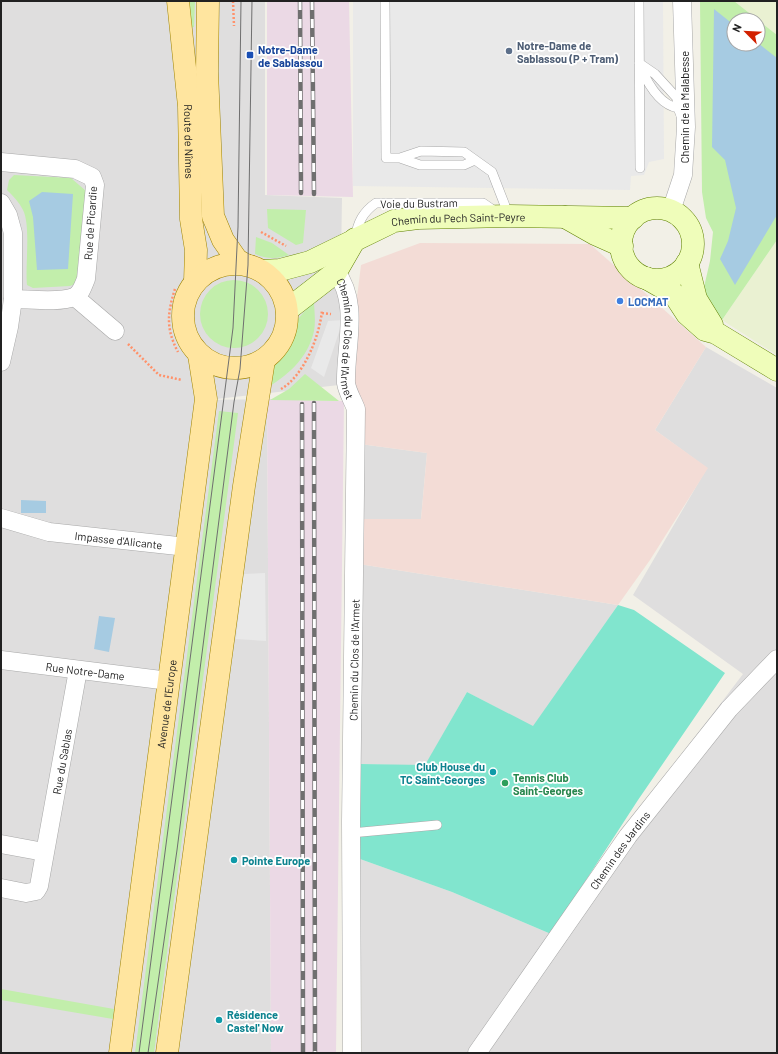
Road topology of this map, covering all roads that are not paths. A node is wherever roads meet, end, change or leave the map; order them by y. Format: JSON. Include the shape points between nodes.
{"nodes":[{"id":1,"x":178,"y":1,"type":"edge"},
{"id":2,"x":208,"y":1,"type":"edge"},
{"id":3,"x":385,"y":1,"type":"edge"},
{"id":4,"x":639,"y":1,"type":"edge"},
{"id":5,"x":682,"y":1,"type":"edge"},
{"id":6,"x":639,"y":63,"type":"junction"},
{"id":7,"x":686,"y":127,"type":"junction"},
{"id":8,"x":400,"y":158,"type":"junction"},
{"id":9,"x":475,"y":160,"type":"junction"},
{"id":10,"x":1,"y":162,"type":"edge"},
{"id":11,"x":640,"y":168,"type":"dead end"},
{"id":12,"x":1,"y":203,"type":"edge"},
{"id":13,"x":671,"y":211,"type":"junction"},
{"id":14,"x":506,"y":216,"type":"junction"},
{"id":15,"x":565,"y":217,"type":"junction"},
{"id":16,"x":633,"y":218,"type":"junction"},
{"id":17,"x":355,"y":240,"type":"junction"},
{"id":18,"x":622,"y":246,"type":"junction"},
{"id":19,"x":687,"y":263,"type":"junction"},
{"id":20,"x":253,"y":268,"type":"junction"},
{"id":21,"x":336,"y":272,"type":"junction"},
{"id":22,"x":644,"y":277,"type":"junction"},
{"id":23,"x":186,"y":284,"type":"junction"},
{"id":24,"x":75,"y":297,"type":"junction"},
{"id":25,"x":13,"y":299,"type":"junction"},
{"id":26,"x":287,"y":310,"type":"junction"},
{"id":27,"x":115,"y":331,"type":"road end"},
{"id":28,"x":716,"y":333,"type":"junction"},
{"id":29,"x":189,"y":355,"type":"junction"},
{"id":30,"x":264,"y":360,"type":"junction"},
{"id":31,"x":1,"y":362,"type":"edge"},
{"id":32,"x":777,"y":370,"type":"edge"},
{"id":33,"x":1,"y":518,"type":"edge"},
{"id":34,"x":187,"y":547,"type":"junction"},
{"id":35,"x":777,"y":659,"type":"edge"},
{"id":36,"x":1,"y":660,"type":"edge"},
{"id":37,"x":78,"y":670,"type":"junction"},
{"id":38,"x":169,"y":681,"type":"junction"},
{"id":39,"x":437,"y":825,"type":"dead end"},
{"id":40,"x":351,"y":833,"type":"junction"},
{"id":41,"x":1,"y":844,"type":"edge"},
{"id":42,"x":44,"y":852,"type":"junction"},
{"id":43,"x":1,"y":888,"type":"edge"},
{"id":44,"x":120,"y":1053,"type":"edge"},
{"id":45,"x":167,"y":1053,"type":"edge"},
{"id":46,"x":352,"y":1053,"type":"edge"},
{"id":47,"x":477,"y":1053,"type":"edge"}],
"edges":[{"from":1,"to":23,"type":"main road","name":"Route de Nîmes","via":[[189,106],[191,219],[196,250]]},
{"from":2,"to":20,"type":"main road","name":"Route de Nîmes","via":[[207,72],[213,216],[222,240],[237,260]]},
{"from":3,"to":8,"type":"lane","via":[[386,158]]},
{"from":4,"to":6,"type":"lane"},
{"from":5,"to":7,"type":"street","name":"Chemin de la Malabesse"},
{"from":6,"to":7,"type":"lane","via":[[647,84],[669,107],[678,108]]},
{"from":6,"to":11,"type":"lane"},
{"from":7,"to":13,"type":"street","name":"Chemin de la Malabesse","via":[[684,175]]},
{"from":8,"to":9,"type":"lane","via":[[420,165],[464,165]]},
{"from":8,"to":9,"type":"lane","via":[[421,152],[464,152]]},
{"from":9,"to":14,"type":"lane","via":[[492,172]]},
{"from":10,"to":24,"type":"street","name":"Rue de Picardie","via":[[75,169],[92,177],[95,186],[86,279],[82,290]]},
{"from":12,"to":25,"type":"street","via":[[8,215],[13,233]]},
{"from":13,"to":16,"type":"main road","via":[[655,208],[639,213]]},
{"from":13,"to":19,"type":"main road","via":[[680,216],[691,233],[691,254]]},
{"from":14,"to":15,"type":"main road","name":"Chemin du Pech Saint-Peyre"},
{"from":14,"to":17,"type":"main road","name":"Chemin du Pech Saint-Peyre","via":[[394,221]]},
{"from":15,"to":16,"type":"main road","name":"Chemin du Pech Saint-Peyre"},
{"from":15,"to":18,"type":"main road","name":"Chemin du Pech Saint-Peyre"},
{"from":16,"to":18,"type":"main road","via":[[624,231]]},
{"from":17,"to":20,"type":"main road","name":"Chemin du Pech Saint-Peyre","via":[[304,264],[280,270]]},
{"from":17,"to":21,"type":"main road"},
{"from":18,"to":22,"type":"main road","via":[[628,265]]},
{"from":19,"to":22,"type":"main road","via":[[679,272],[668,278],[656,280]]},
{"from":19,"to":28,"type":"main road","via":[[696,299]]},
{"from":20,"to":23,"type":"main road","via":[[227,264],[218,266]]},
{"from":20,"to":26,"type":"main road","via":[[279,288]]},
{"from":21,"to":26,"type":"main road"},
{"from":21,"to":40,"type":"street","name":"Chemin du Clos de l'Armet","via":[[344,282],[349,305],[346,385],[356,409]]},
{"from":22,"to":28,"type":"main road","via":[[674,294],[687,314],[705,330]]},
{"from":23,"to":29,"type":"main road","via":[[182,317],[189,343]]},
{"from":24,"to":25,"type":"street"},
{"from":24,"to":27,"type":"street"},
{"from":25,"to":31,"type":"street"},
{"from":26,"to":30,"type":"main road","via":[[287,324],[282,338],[275,350]]},
{"from":28,"to":32,"type":"main road"},
{"from":29,"to":30,"type":"main road","via":[[229,369],[253,366]]},
{"from":29,"to":34,"type":"main road","name":"Avenue de l'Europe","via":[[200,390]]},
{"from":30,"to":45,"type":"main road","via":[[244,486]]},
{"from":33,"to":34,"type":"street","name":"Impasse d'Alicante","via":[[49,532]]},
{"from":34,"to":38,"type":"main road","name":"Avenue de l'Europe"},
{"from":35,"to":47,"type":"street","name":"Chemin des Jardins","via":[[729,709],[628,836]]},
{"from":36,"to":37,"type":"street","name":"Rue Notre-Dame"},
{"from":37,"to":38,"type":"street","name":"Rue Notre-Dame"},
{"from":37,"to":42,"type":"street","name":"Rue du Sablas"},
{"from":38,"to":44,"type":"main road","name":"Avenue de l'Europe"},
{"from":39,"to":40,"type":"lane"},
{"from":40,"to":46,"type":"street","name":"Chemin du Clos de l'Armet"},
{"from":41,"to":42,"type":"street"},
{"from":42,"to":43,"type":"street","name":"Rue du Sablas","via":[[36,891],[26,893]]}]}
